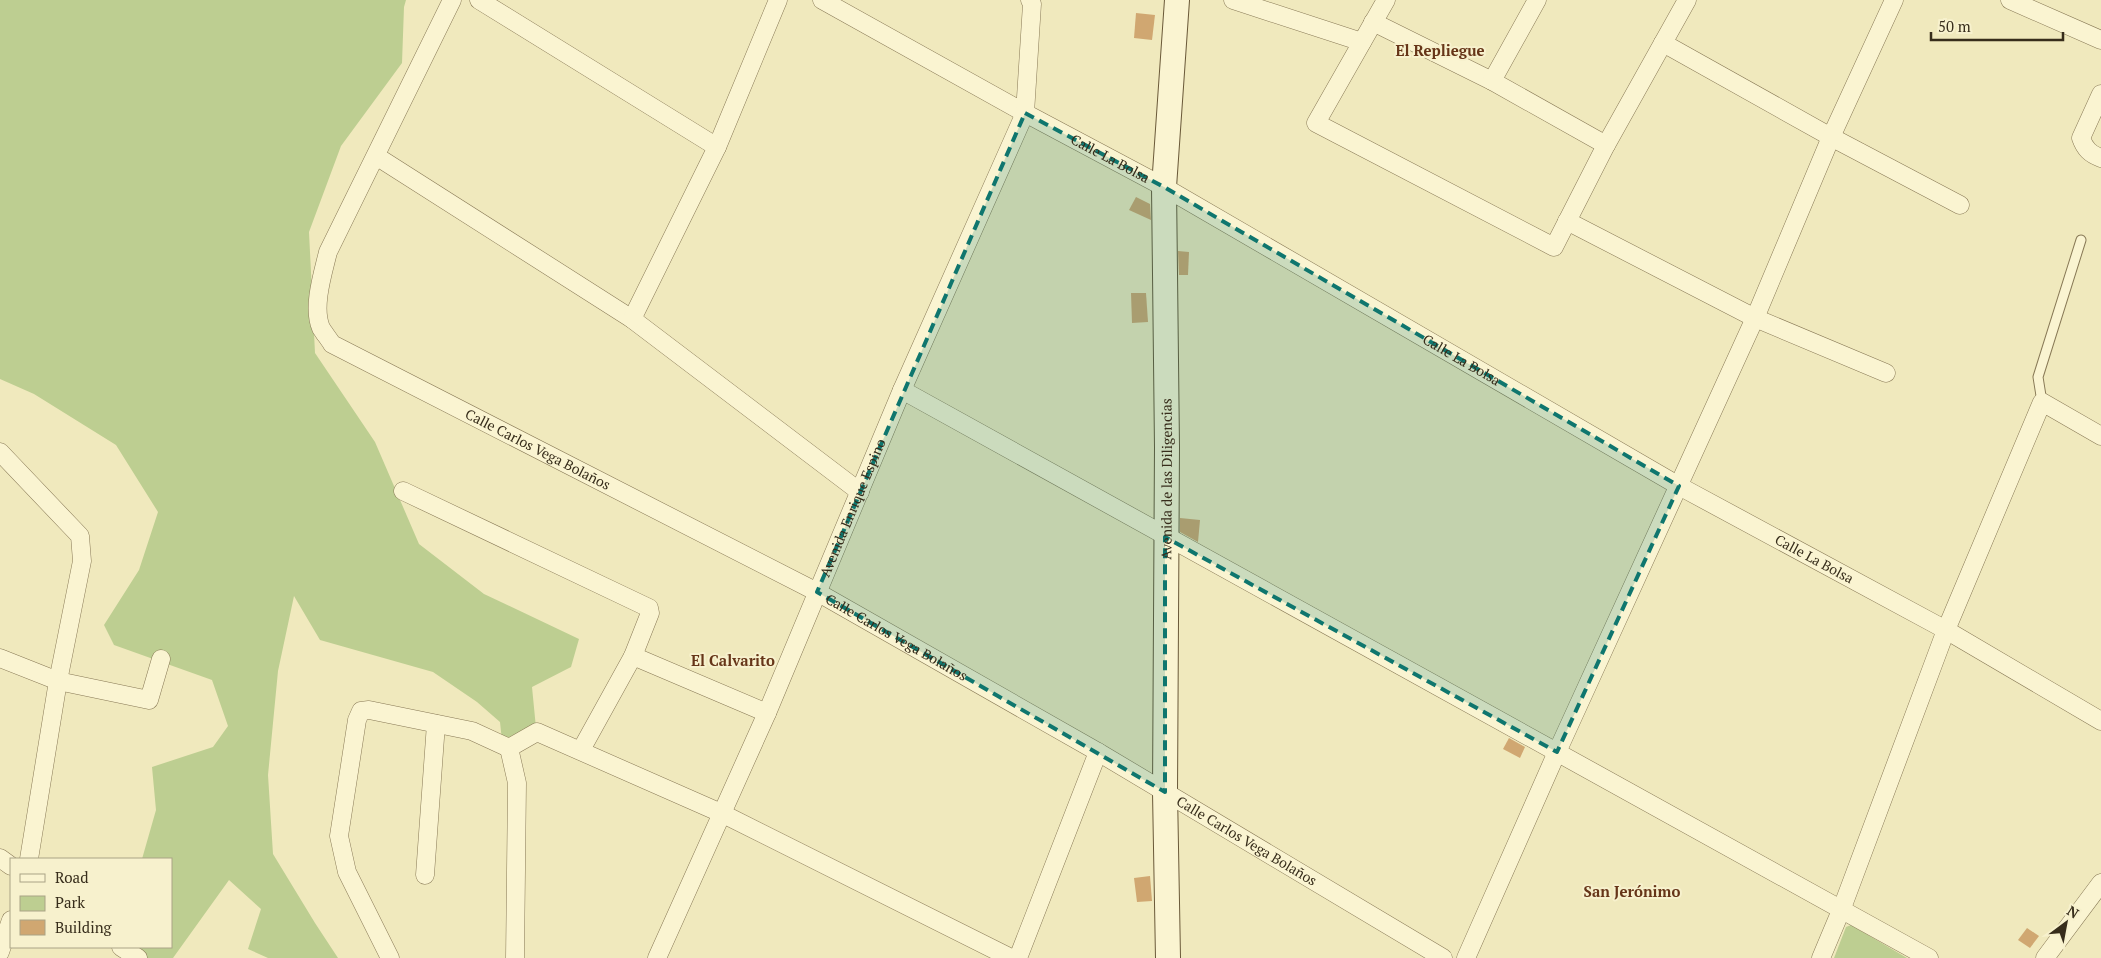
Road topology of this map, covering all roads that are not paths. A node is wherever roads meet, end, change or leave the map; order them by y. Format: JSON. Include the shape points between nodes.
{"nodes":[{"id":1,"x":452,"y":0,"type":"edge"},
{"id":2,"x":479,"y":0,"type":"edge"},
{"id":3,"x":778,"y":0,"type":"edge"},
{"id":4,"x":822,"y":0,"type":"edge"},
{"id":5,"x":1030,"y":0,"type":"edge"},
{"id":6,"x":1177,"y":0,"type":"edge"},
{"id":7,"x":1233,"y":0,"type":"edge"},
{"id":8,"x":1386,"y":0,"type":"edge"},
{"id":9,"x":1537,"y":0,"type":"edge"},
{"id":10,"x":1687,"y":0,"type":"edge"},
{"id":11,"x":1894,"y":0,"type":"edge"},
{"id":12,"x":2010,"y":0,"type":"edge"},
{"id":13,"x":1374,"y":22,"type":"junction"},
{"id":14,"x":2101,"y":40,"type":"edge"},
{"id":15,"x":1362,"y":42,"type":"junction"},
{"id":16,"x":1663,"y":43,"type":"junction"},
{"id":17,"x":1492,"y":81,"type":"junction"},
{"id":18,"x":2101,"y":94,"type":"edge"},
{"id":19,"x":1025,"y":113,"type":"junction"},
{"id":20,"x":1831,"y":137,"type":"junction"},
{"id":21,"x":1606,"y":145,"type":"junction"},
{"id":22,"x":717,"y":147,"type":"junction"},
{"id":23,"x":376,"y":156,"type":"junction"},
{"id":24,"x":2101,"y":158,"type":"edge"},
{"id":25,"x":1164,"y":187,"type":"junction"},
{"id":26,"x":1960,"y":205,"type":"dead end"},
{"id":27,"x":1567,"y":221,"type":"junction"},
{"id":28,"x":2081,"y":240,"type":"dead end"},
{"id":29,"x":1755,"y":318,"type":"junction"},
{"id":30,"x":632,"y":319,"type":"junction"},
{"id":31,"x":1886,"y":373,"type":"dead end"},
{"id":32,"x":902,"y":390,"type":"junction"},
{"id":33,"x":2042,"y":402,"type":"junction"},
{"id":34,"x":2101,"y":436,"type":"edge"},
{"id":35,"x":0,"y":452,"type":"edge"},
{"id":36,"x":1679,"y":486,"type":"junction"},
{"id":37,"x":402,"y":491,"type":"dead end"},
{"id":38,"x":860,"y":492,"type":"junction"},
{"id":39,"x":1165,"y":537,"type":"junction"},
{"id":40,"x":817,"y":592,"type":"junction"},
{"id":41,"x":1946,"y":630,"type":"junction"},
{"id":42,"x":633,"y":656,"type":"junction"},
{"id":43,"x":0,"y":658,"type":"edge"},
{"id":44,"x":162,"y":659,"type":"dead end"},
{"id":45,"x":58,"y":682,"type":"junction"},
{"id":46,"x":767,"y":713,"type":"junction"},
{"id":47,"x":2101,"y":721,"type":"edge"},
{"id":48,"x":436,"y":724,"type":"junction"},
{"id":49,"x":509,"y":748,"type":"junction"},
{"id":50,"x":581,"y":750,"type":"junction"},
{"id":51,"x":1098,"y":752,"type":"junction"},
{"id":52,"x":1557,"y":752,"type":"junction"},
{"id":53,"x":1165,"y":792,"type":"junction"},
{"id":54,"x":721,"y":813,"type":"junction"},
{"id":55,"x":29,"y":858,"type":"edge"},
{"id":56,"x":425,"y":875,"type":"dead end"},
{"id":57,"x":2101,"y":883,"type":"edge"},
{"id":58,"x":1842,"y":908,"type":"junction"},
{"id":59,"x":10,"y":923,"type":"edge"},
{"id":60,"x":123,"y":948,"type":"edge"},
{"id":61,"x":0,"y":952,"type":"edge"},
{"id":62,"x":138,"y":958,"type":"edge"},
{"id":63,"x":390,"y":958,"type":"edge"},
{"id":64,"x":515,"y":958,"type":"edge"},
{"id":65,"x":657,"y":958,"type":"edge"},
{"id":66,"x":1011,"y":958,"type":"edge"},
{"id":67,"x":1018,"y":958,"type":"edge"},
{"id":68,"x":1168,"y":958,"type":"edge"},
{"id":69,"x":1443,"y":958,"type":"edge"},
{"id":70,"x":1466,"y":958,"type":"edge"},
{"id":71,"x":1821,"y":958,"type":"edge"},
{"id":72,"x":1929,"y":958,"type":"edge"},
{"id":73,"x":2045,"y":958,"type":"edge"}],
"edges":[{"from":1,"to":23,"type":"street"},
{"from":2,"to":22,"type":"street"},
{"from":3,"to":22,"type":"street"},
{"from":4,"to":19,"type":"street","name":"Calle La Bolsa"},
{"from":5,"to":19,"type":"street"},
{"from":6,"to":25,"type":"street","name":"Avenida de las Diligencias"},
{"from":7,"to":15,"type":"street"},
{"from":8,"to":13,"type":"street"},
{"from":9,"to":17,"type":"street"},
{"from":10,"to":16,"type":"street"},
{"from":11,"to":20,"type":"street"},
{"from":12,"to":14,"type":"street"},
{"from":13,"to":15,"type":"street"},
{"from":13,"to":17,"type":"street"},
{"from":15,"to":27,"type":"street","via":[[1316,123],[1554,247]]},
{"from":16,"to":20,"type":"street"},
{"from":16,"to":21,"type":"street"},
{"from":17,"to":21,"type":"street"},
{"from":18,"to":24,"type":"street","via":[[2081,138],[2084,148]]},
{"from":19,"to":25,"type":"street","name":"Calle La Bolsa"},
{"from":19,"to":32,"type":"street","name":"Avenida Enrique Espino"},
{"from":20,"to":26,"type":"street"},
{"from":20,"to":29,"type":"street"},
{"from":21,"to":27,"type":"street"},
{"from":22,"to":30,"type":"street"},
{"from":23,"to":30,"type":"street"},
{"from":23,"to":40,"type":"street","name":"Calle Carlos Vega Bolaños","via":[[328,252],[321,281],[320,327],[332,344]]},
{"from":25,"to":36,"type":"street","name":"Calle La Bolsa"},
{"from":25,"to":39,"type":"street","name":"Avenida de las Diligencias"},
{"from":27,"to":29,"type":"street"},
{"from":28,"to":33,"type":"lane","via":[[2038,377]]},
{"from":29,"to":31,"type":"street"},
{"from":29,"to":36,"type":"street"},
{"from":30,"to":38,"type":"street"},
{"from":32,"to":38,"type":"street","name":"Avenida Enrique Espino"},
{"from":32,"to":39,"type":"street"},
{"from":33,"to":34,"type":"street"},
{"from":33,"to":41,"type":"street"},
{"from":35,"to":45,"type":"street","via":[[80,536],[82,561]]},
{"from":36,"to":41,"type":"street","name":"Calle La Bolsa"},
{"from":36,"to":52,"type":"street"},
{"from":37,"to":42,"type":"street","via":[[649,608],[650,613]]},
{"from":38,"to":40,"type":"street","name":"Avenida Enrique Espino"},
{"from":39,"to":52,"type":"street"},
{"from":39,"to":53,"type":"street","name":"Avenida de las Diligencias"},
{"from":40,"to":46,"type":"street","name":"Avenida Enrique Espino"},
{"from":40,"to":51,"type":"street","name":"Calle Carlos Vega Bolaños"},
{"from":41,"to":47,"type":"street","name":"Calle La Bolsa"},
{"from":41,"to":58,"type":"street"},
{"from":42,"to":46,"type":"street"},
{"from":42,"to":50,"type":"street"},
{"from":43,"to":45,"type":"street"},
{"from":44,"to":45,"type":"street","via":[[149,700]]},
{"from":45,"to":55,"type":"street"},
{"from":46,"to":54,"type":"street","name":"Avenida Enrique Espino"},
{"from":48,"to":49,"type":"street","via":[[472,731]]},
{"from":48,"to":56,"type":"street"},
{"from":48,"to":63,"type":"street","via":[[368,710],[361,711],[357,720],[339,836],[346,872]]},
{"from":49,"to":50,"type":"street","via":[[537,732]]},
{"from":49,"to":64,"type":"street","via":[[517,782]]},
{"from":50,"to":54,"type":"street"},
{"from":51,"to":53,"type":"street","name":"Calle Carlos Vega Bolaños"},
{"from":51,"to":67,"type":"street"},
{"from":52,"to":58,"type":"street"},
{"from":52,"to":70,"type":"street"},
{"from":53,"to":68,"type":"street","name":"Avenida de las Diligencias"},
{"from":53,"to":69,"type":"street","name":"Calle Carlos Vega Bolaños"},
{"from":54,"to":65,"type":"street","name":"Avenida Enrique Espino"},
{"from":54,"to":66,"type":"street"},
{"from":57,"to":73,"type":"street"},
{"from":58,"to":71,"type":"street"},
{"from":58,"to":72,"type":"street"},
{"from":59,"to":61,"type":"street"},
{"from":60,"to":62,"type":"street"}]}
